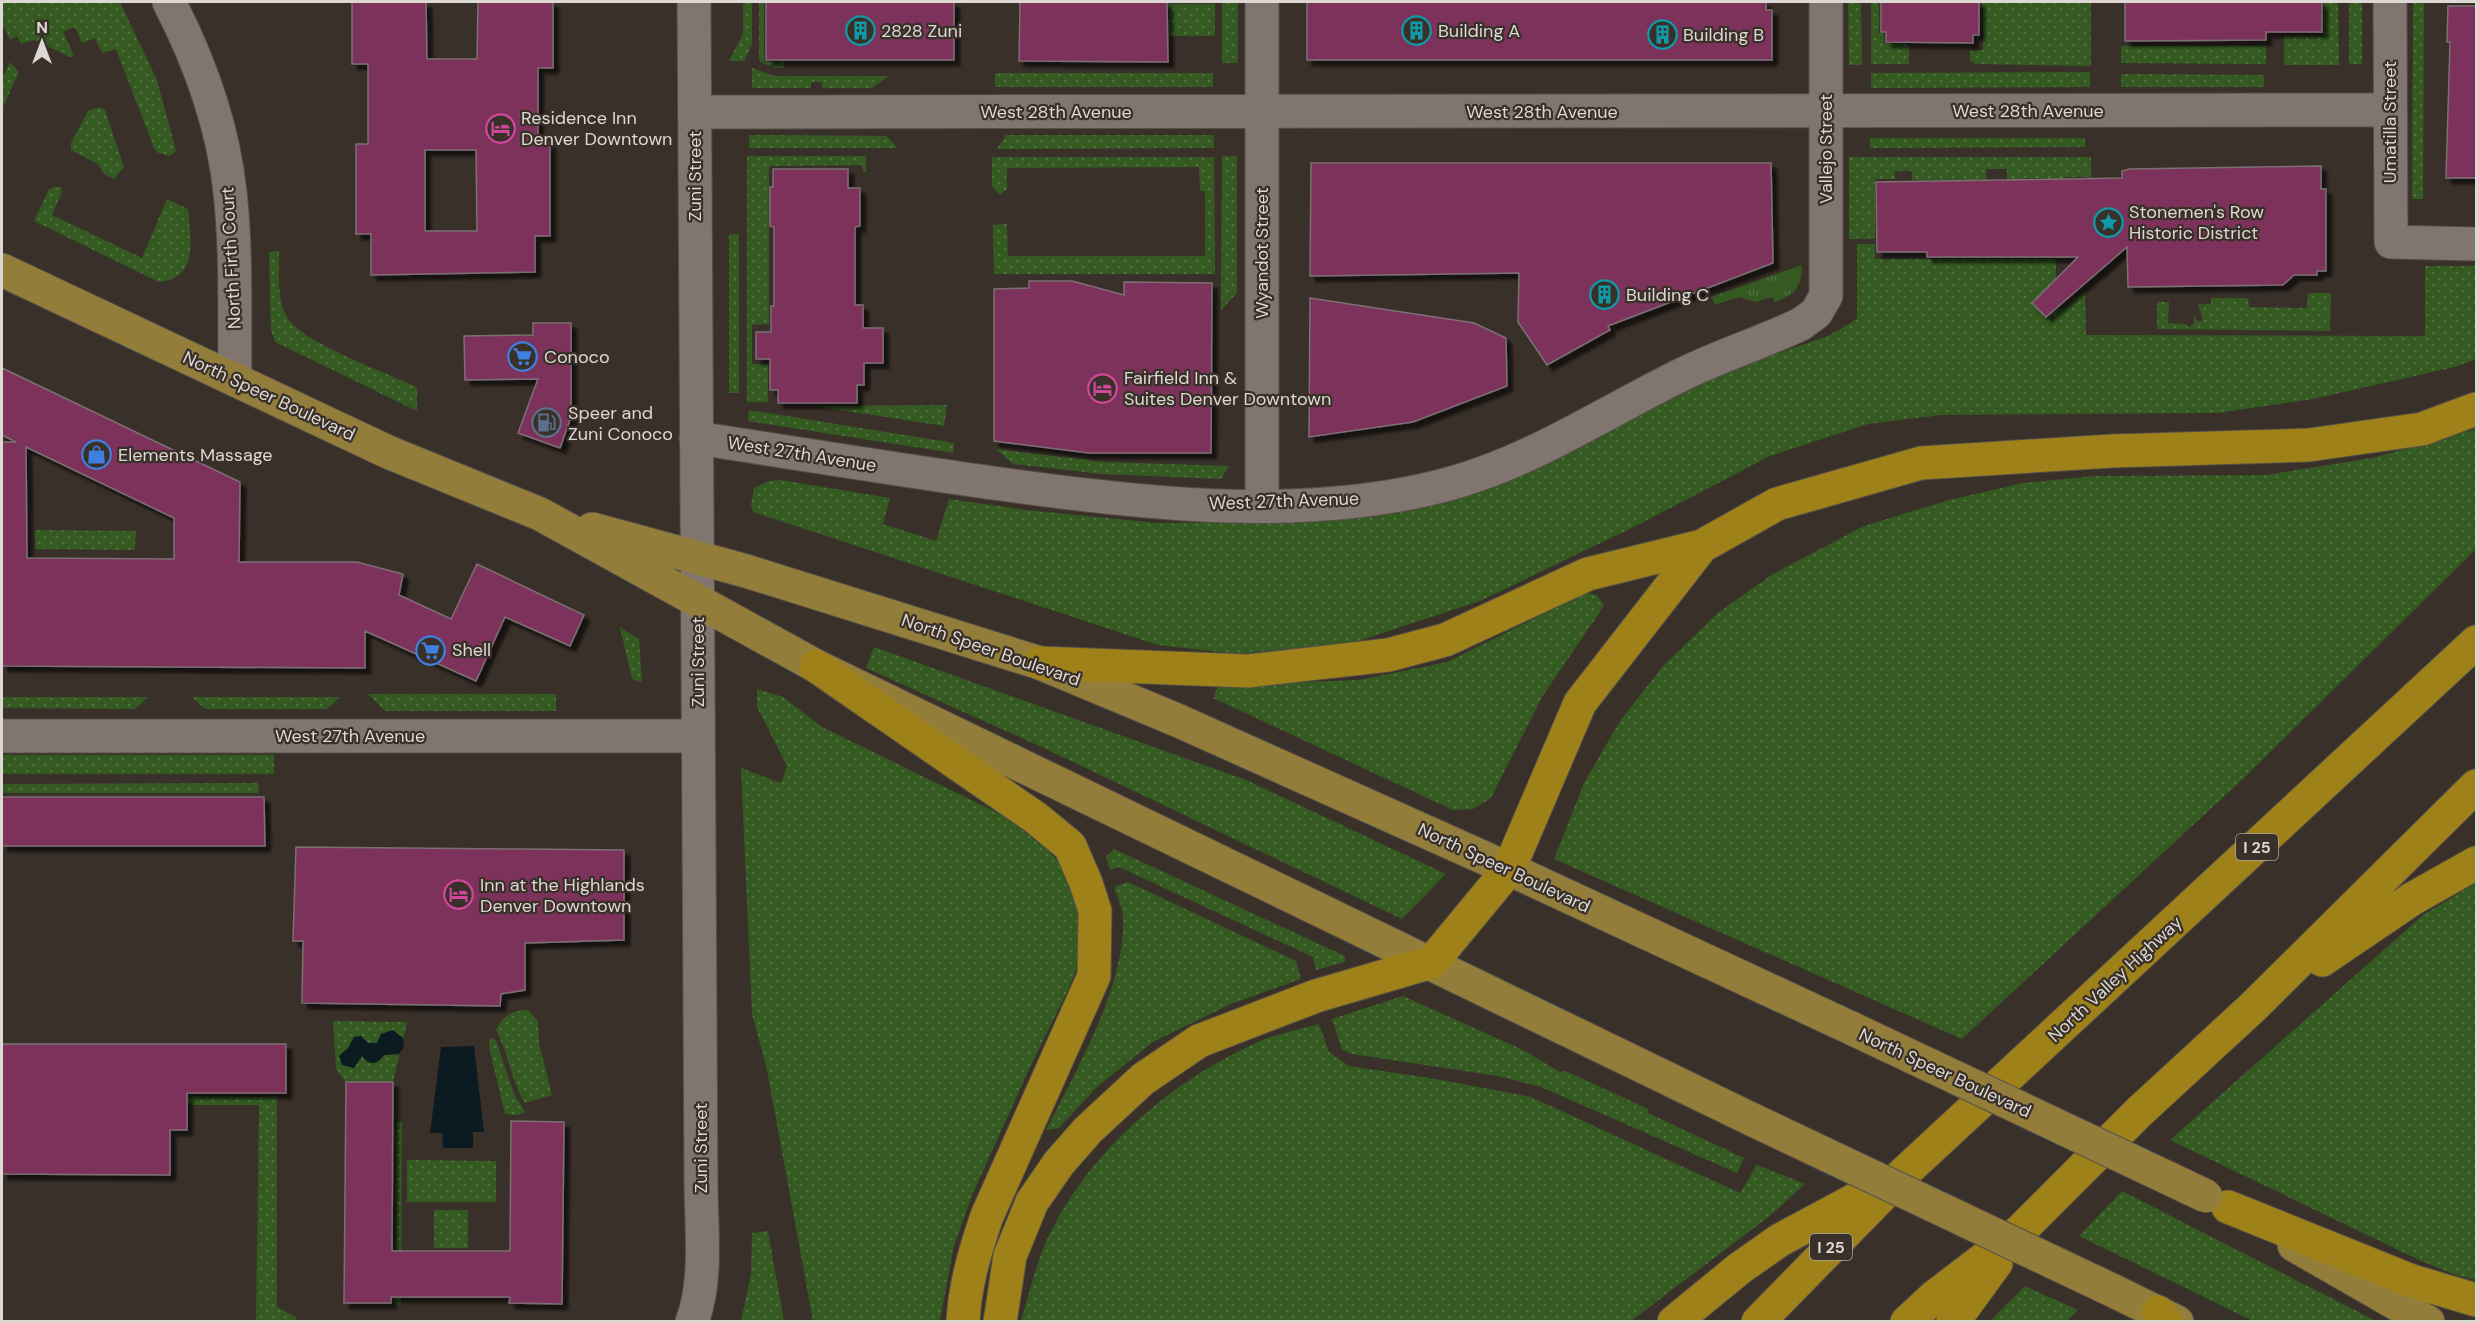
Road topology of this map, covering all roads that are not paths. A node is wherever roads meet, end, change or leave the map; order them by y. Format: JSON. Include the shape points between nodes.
{"nodes":[{"id":1,"x":169,"y":2,"type":"edge"},
{"id":2,"x":694,"y":2,"type":"edge"},
{"id":3,"x":1262,"y":2,"type":"edge"},
{"id":4,"x":1826,"y":2,"type":"edge"},
{"id":5,"x":2390,"y":2,"type":"edge"},
{"id":6,"x":2390,"y":110,"type":"junction"},
{"id":7,"x":1827,"y":111,"type":"junction"},
{"id":8,"x":695,"y":112,"type":"junction"},
{"id":9,"x":1262,"y":112,"type":"junction"},
{"id":10,"x":2476,"y":244,"type":"edge"},
{"id":11,"x":2,"y":270,"type":"edge"},
{"id":12,"x":1826,"y":296,"type":"joint"},
{"id":13,"x":235,"y":380,"type":"junction"},
{"id":14,"x":2476,"y":409,"type":"edge"},
{"id":15,"x":696,"y":438,"type":"junction"},
{"id":16,"x":1262,"y":505,"type":"junction"},
{"id":17,"x":540,"y":514,"type":"junction"},
{"id":18,"x":1702,"y":546,"type":"junction"},
{"id":19,"x":697,"y":558,"type":"junction"},
{"id":20,"x":698,"y":600,"type":"junction"},
{"id":21,"x":2476,"y":642,"type":"edge"},
{"id":22,"x":1040,"y":663,"type":"junction"},
{"id":23,"x":816,"y":666,"type":"junction"},
{"id":24,"x":2,"y":736,"type":"edge"},
{"id":25,"x":698,"y":736,"type":"junction"},
{"id":26,"x":2476,"y":786,"type":"edge"},
{"id":27,"x":2476,"y":863,"type":"edge"},
{"id":28,"x":1509,"y":869,"type":"junction"},
{"id":29,"x":1432,"y":962,"type":"junction"},
{"id":30,"x":2253,"y":1007,"type":"junction"},
{"id":31,"x":1904,"y":1173,"type":"junction"},
{"id":32,"x":2217,"y":1201,"type":"junction"},
{"id":33,"x":2019,"y":1232,"type":"junction"},
{"id":34,"x":2476,"y":1300,"type":"edge"},
{"id":35,"x":2167,"y":1318,"type":"edge"},
{"id":36,"x":692,"y":1322,"type":"edge"},
{"id":37,"x":963,"y":1322,"type":"edge"},
{"id":38,"x":1000,"y":1322,"type":"edge"},
{"id":39,"x":1674,"y":1322,"type":"edge"},
{"id":40,"x":1758,"y":1322,"type":"edge"},
{"id":41,"x":1907,"y":1322,"type":"edge"},
{"id":42,"x":1953,"y":1322,"type":"edge"},
{"id":43,"x":2428,"y":1322,"type":"edge"}],
"edges":[{"from":1,"to":13,"type":"street","name":"North Firth Court","via":[[191,46],[210,103],[230,190]]},
{"from":2,"to":8,"type":"street","name":"Zuni Street"},
{"from":3,"to":9,"type":"street","name":"Wyandot Street"},
{"from":4,"to":7,"type":"street","name":"Vallejo Street"},
{"from":5,"to":6,"type":"street","name":"Umatilla Street"},
{"from":6,"to":7,"type":"street","name":"West 28th Avenue"},
{"from":6,"to":10,"type":"street","name":"Umatilla Street","via":[[2391,242]]},
{"from":7,"to":9,"type":"street","name":"West 28th Avenue"},
{"from":7,"to":12,"type":"street","name":"Vallejo Street"},
{"from":8,"to":9,"type":"street","name":"West 28th Avenue"},
{"from":8,"to":15,"type":"street","name":"Zuni Street"},
{"from":9,"to":16,"type":"street","name":"Wyandot Street"},
{"from":11,"to":13,"type":"main road","name":"North Speer Boulevard"},
{"from":12,"to":16,"type":"street","name":"West 27th Avenue","via":[[1816,314],[1801,324],[1684,374],[1562,439],[1497,468],[1444,485],[1388,496]]},
{"from":13,"to":17,"type":"main road","name":"North Speer Boulevard","via":[[388,452]]},
{"from":14,"to":18,"type":"highway","via":[[2422,429],[2309,445],[2112,451],[1921,463],[1777,504]]},
{"from":15,"to":16,"type":"street","name":"West 27th Avenue","via":[[1073,494]]},
{"from":15,"to":19,"type":"street","name":"Zuni Street"},
{"from":17,"to":19,"type":"main road","name":"North Speer Boulevard"},
{"from":17,"to":20,"type":"main road","name":"North Speer Boulevard"},
{"from":18,"to":22,"type":"highway","via":[[1588,574],[1444,640],[1388,655],[1248,671]]},
{"from":18,"to":28,"type":"highway","via":[[1580,703]]},
{"from":19,"to":20,"type":"street","name":"Zuni Street"},
{"from":19,"to":22,"type":"main road","name":"North Speer Boulevard"},
{"from":20,"to":23,"type":"main road","name":"North Speer Boulevard"},
{"from":20,"to":25,"type":"street","name":"Zuni Street"},
{"from":21,"to":31,"type":"highway","name":"North Valley Highway","number":"I 25"},
{"from":22,"to":28,"type":"main road","name":"North Speer Boulevard"},
{"from":23,"to":29,"type":"main road","name":"North Speer Boulevard"},
{"from":23,"to":37,"type":"highway","via":[[1036,818],[1070,846],[1095,911],[1094,976],[987,1216],[964,1293]]},
{"from":24,"to":25,"type":"street","name":"West 27th Avenue"},
{"from":25,"to":36,"type":"street","name":"Zuni Street","via":[[701,1278]]},
{"from":26,"to":30,"type":"highway"},
{"from":27,"to":30,"type":"highway","via":[[2412,899]]},
{"from":28,"to":29,"type":"highway"},
{"from":28,"to":32,"type":"main road","name":"North Speer Boulevard","bridge":true},
{"from":29,"to":35,"type":"main road","name":"North Speer Boulevard","bridge":true},
{"from":29,"to":38,"type":"highway","via":[[1316,996],[1232,1027],[1199,1041],[1143,1079],[1088,1130],[1032,1202],[1010,1256]]},
{"from":30,"to":33,"type":"highway","via":[[2139,1112]]},
{"from":31,"to":39,"type":"highway","via":[[1780,1240]]},
{"from":31,"to":40,"type":"highway","name":"North Valley Highway","number":"I 25"},
{"from":32,"to":34,"type":"highway","via":[[2412,1281]]},
{"from":32,"to":43,"type":"main road","name":"North Speer Boulevard"},
{"from":33,"to":41,"type":"highway"},
{"from":33,"to":42,"type":"highway"}]}
